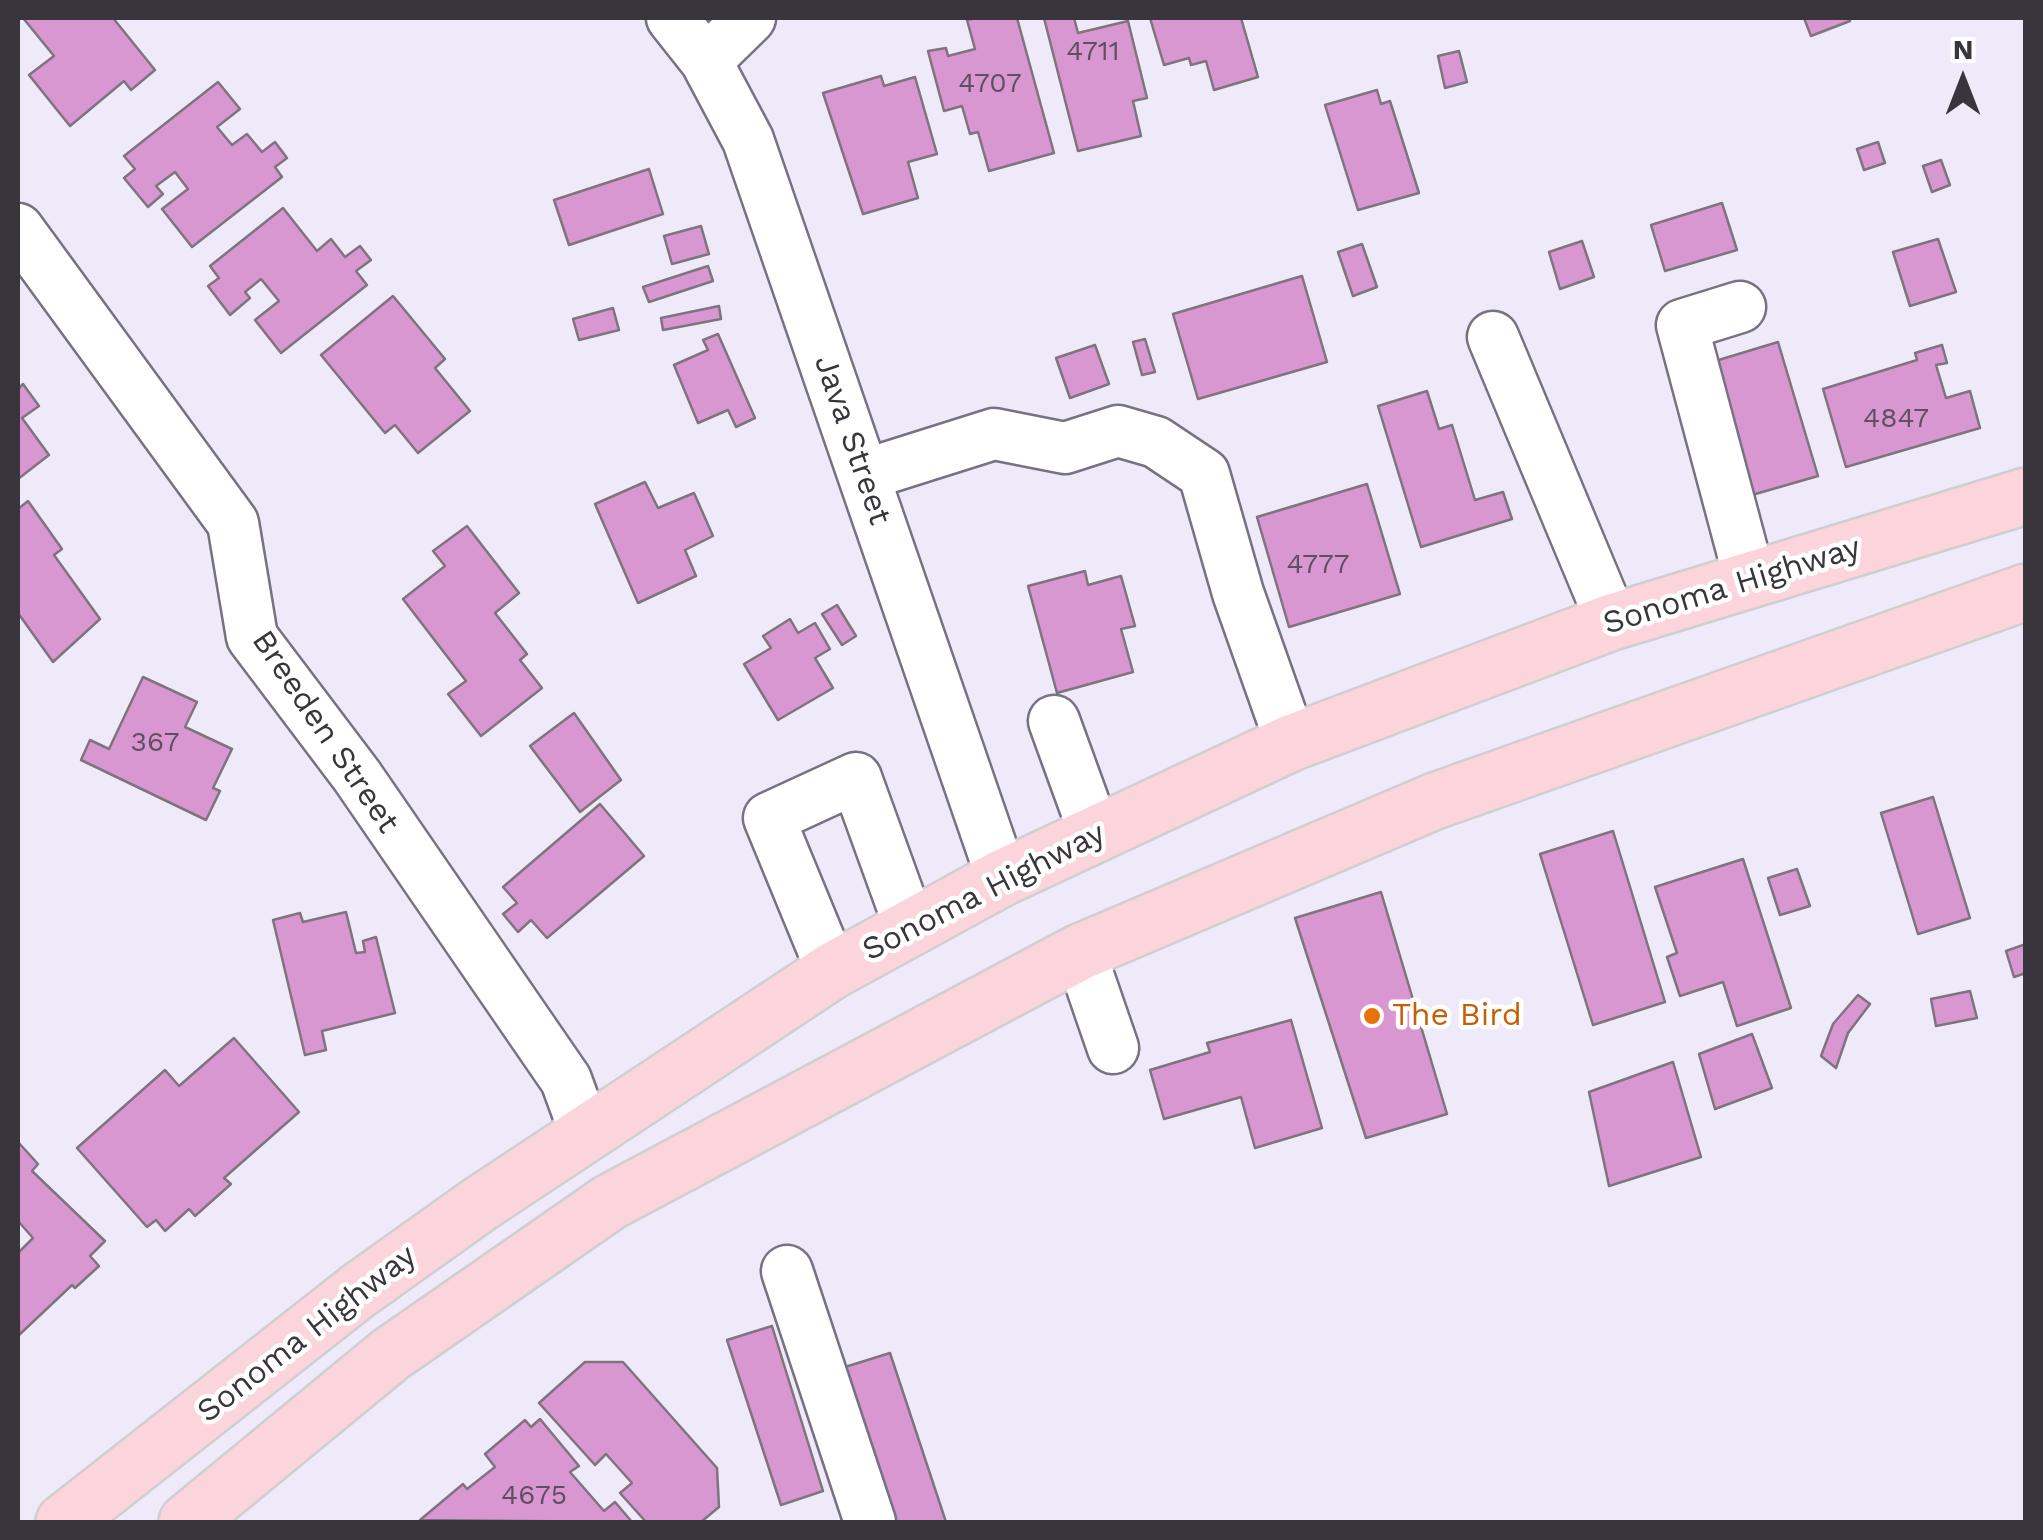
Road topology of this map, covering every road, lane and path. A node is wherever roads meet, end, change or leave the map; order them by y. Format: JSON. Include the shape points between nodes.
{"nodes":[{"id":1,"x":672,"y":18,"type":"edge"},
{"id":2,"x":750,"y":18,"type":"edge"},
{"id":3,"x":706,"y":60,"type":"junction"},
{"id":4,"x":18,"y":229,"type":"edge"},
{"id":5,"x":1740,"y":307,"type":"dead end"},
{"id":6,"x":1493,"y":337,"type":"dead end"},
{"id":7,"x":864,"y":475,"type":"junction"},
{"id":8,"x":2026,"y":496,"type":"edge"},
{"id":9,"x":1750,"y":580,"type":"junction"},
{"id":10,"x":2026,"y":592,"type":"edge"},
{"id":11,"x":1612,"y":622,"type":"junction"},
{"id":12,"x":1054,"y":721,"type":"dead end"},
{"id":13,"x":1290,"y":743,"type":"junction"},
{"id":14,"x":1096,"y":834,"type":"junction"},
{"id":15,"x":1002,"y":878,"type":"junction"},
{"id":16,"x":911,"y":930,"type":"junction"},
{"id":17,"x":1080,"y":952,"type":"junction"},
{"id":18,"x":832,"y":971,"type":"junction"},
{"id":19,"x":1113,"y":1048,"type":"dead end"},
{"id":20,"x":586,"y":1132,"type":"junction"},
{"id":21,"x":787,"y":1271,"type":"dead end"},
{"id":22,"x":64,"y":1522,"type":"edge"},
{"id":23,"x":187,"y":1522,"type":"edge"},
{"id":24,"x":870,"y":1522,"type":"edge"}],
"edges":[{"from":1,"to":3,"type":"street","name":"Java Street"},
{"from":2,"to":3,"type":"street"},
{"from":3,"to":7,"type":"street","name":"Java Street","via":[[748,140]]},
{"from":4,"to":20,"type":"street","name":"Breeden Street","via":[[233,523],[252,637],[357,776],[566,1080]]},
{"from":5,"to":9,"type":"street","via":[[1682,324]]},
{"from":6,"to":11,"type":"street"},
{"from":7,"to":13,"type":"street","via":[[994,434],[1065,448],[1118,431],[1156,442],[1204,474]]},
{"from":7,"to":15,"type":"street","name":"Java Street"},
{"from":8,"to":9,"type":"main road","name":"Sonoma Highway"},
{"from":9,"to":11,"type":"main road","name":"Sonoma Highway"},
{"from":10,"to":17,"type":"main road","name":"Sonoma Highway","via":[[1435,801]]},
{"from":11,"to":13,"type":"main road","name":"Sonoma Highway"},
{"from":12,"to":14,"type":"street"},
{"from":13,"to":14,"type":"main road","name":"Sonoma Highway"},
{"from":14,"to":15,"type":"main road","name":"Sonoma Highway"},
{"from":15,"to":16,"type":"main road","name":"Sonoma Highway"},
{"from":16,"to":18,"type":"main road","name":"Sonoma Highway"},
{"from":16,"to":18,"type":"street","via":[[856,778],[769,818]]},
{"from":17,"to":19,"type":"street"},
{"from":17,"to":23,"type":"main road","name":"Sonoma Highway","via":[[610,1202],[392,1354]]},
{"from":18,"to":20,"type":"main road","name":"Sonoma Highway"},
{"from":20,"to":22,"type":"main road","name":"Sonoma Highway","via":[[358,1291]]},
{"from":21,"to":24,"type":"street"}]}
